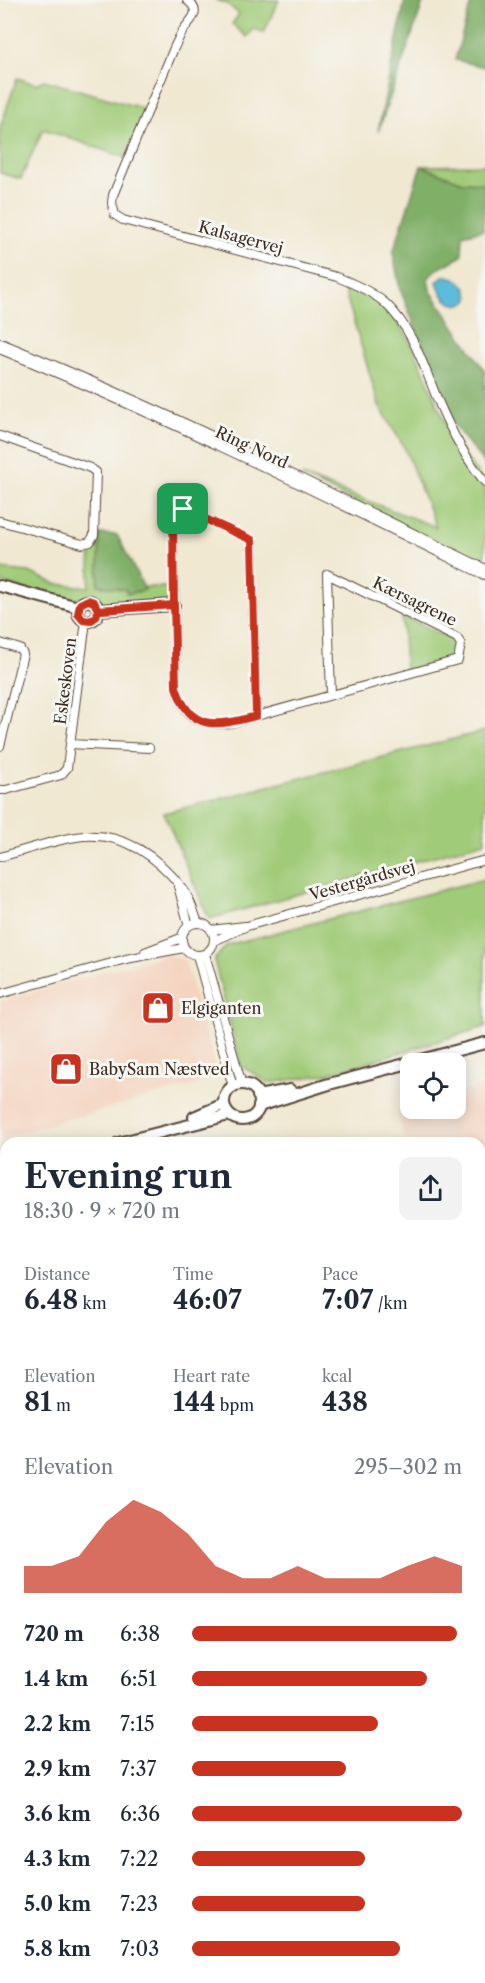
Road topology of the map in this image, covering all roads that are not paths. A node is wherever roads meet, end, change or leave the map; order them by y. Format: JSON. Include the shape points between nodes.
{"nodes":[{"id":1,"x":188,"y":0,"type":"edge"},
{"id":2,"x":0,"y":346,"type":"edge"},
{"id":3,"x":0,"y":354,"type":"edge"},
{"id":4,"x":0,"y":436,"type":"edge"},
{"id":5,"x":485,"y":482,"type":"edge"},
{"id":6,"x":0,"y":521,"type":"edge"},
{"id":7,"x":485,"y":572,"type":"edge"},
{"id":8,"x":485,"y":580,"type":"edge"},
{"id":9,"x":0,"y":586,"type":"edge"},
{"id":10,"x":174,"y":605,"type":"junction"},
{"id":11,"x":78,"y":607,"type":"junction"},
{"id":12,"x":98,"y":610,"type":"junction"},
{"id":13,"x":86,"y":621,"type":"junction"},
{"id":14,"x":0,"y":643,"type":"edge"},
{"id":15,"x":331,"y":695,"type":"junction"},
{"id":16,"x":256,"y":716,"type":"junction"},
{"id":17,"x":70,"y":744,"type":"junction"},
{"id":18,"x":0,"y":746,"type":"edge"},
{"id":19,"x":149,"y":748,"type":"dead end"},
{"id":20,"x":0,"y":790,"type":"edge"},
{"id":21,"x":0,"y":857,"type":"edge"},
{"id":22,"x":485,"y":860,"type":"edge"},
{"id":23,"x":178,"y":885,"type":"junction"},
{"id":24,"x":198,"y":923,"type":"junction"},
{"id":25,"x":189,"y":926,"type":"junction"},
{"id":26,"x":247,"y":926,"type":"junction"},
{"id":27,"x":211,"y":930,"type":"junction"},
{"id":28,"x":181,"y":938,"type":"junction"},
{"id":29,"x":214,"y":941,"type":"junction"},
{"id":30,"x":184,"y":948,"type":"junction"},
{"id":31,"x":201,"y":955,"type":"junction"},
{"id":32,"x":126,"y":959,"type":"junction"},
{"id":33,"x":0,"y":994,"type":"edge"},
{"id":34,"x":485,"y":1043,"type":"edge"},
{"id":35,"x":237,"y":1086,"type":"junction"},
{"id":36,"x":258,"y":1101,"type":"junction"},
{"id":37,"x":227,"y":1109,"type":"junction"},
{"id":38,"x":140,"y":1137,"type":"edge"}],
"edges":[{"from":1,"to":5,"type":"street","name":"Kalsagervej","via":[[195,13],[193,19],[174,48],[113,195],[115,215],[337,277],[385,303],[415,344],[453,434]]},
{"from":2,"to":7,"type":"highway","via":[[176,422]]},
{"from":3,"to":8,"type":"highway","name":"Ring Nord","via":[[259,468]]},
{"from":4,"to":6,"type":"street","via":[[96,472],[94,535],[90,542],[82,544]]},
{"from":9,"to":11,"type":"street"},
{"from":10,"to":12,"type":"street"},
{"from":10,"to":16,"type":"street","name":"Kærsagrene","via":[[176,687],[185,708],[206,724]]},
{"from":10,"to":16,"type":"street","name":"Kærsagrene","via":[[175,512],[183,509],[252,540]]},
{"from":11,"to":12,"type":"street","via":[[91,601]]},
{"from":11,"to":13,"type":"street","via":[[78,614]]},
{"from":12,"to":13,"type":"street","via":[[96,617]]},
{"from":13,"to":17,"type":"street","name":"Eskeskoven"},
{"from":14,"to":18,"type":"street","via":[[20,649],[23,654]]},
{"from":15,"to":15,"type":"street","name":"Kærsagrene","via":[[458,660],[461,644],[458,638],[327,574]]},
{"from":15,"to":16,"type":"street","name":"Kærsagrene"},
{"from":17,"to":19,"type":"street","name":"Eskeskoven"},
{"from":17,"to":20,"type":"street","name":"Eskeskoven","via":[[67,768],[61,775]]},
{"from":21,"to":23,"type":"street","via":[[76,837],[96,837],[135,846],[170,873]]},
{"from":22,"to":26,"type":"street","name":"Vestergårdsvej"},
{"from":23,"to":24,"type":"street"},
{"from":23,"to":25,"type":"street"},
{"from":24,"to":25,"type":"street"},
{"from":24,"to":27,"type":"street"},
{"from":25,"to":28,"type":"street"},
{"from":26,"to":27,"type":"street","name":"Vestergårdsvej"},
{"from":26,"to":29,"type":"street","name":"Vestergårdsvej"},
{"from":27,"to":29,"type":"street"},
{"from":28,"to":30,"type":"street"},
{"from":28,"to":32,"type":"street"},
{"from":29,"to":31,"type":"street"},
{"from":30,"to":31,"type":"street"},
{"from":30,"to":32,"type":"street"},
{"from":31,"to":35,"type":"street"},
{"from":32,"to":33,"type":"street"},
{"from":34,"to":36,"type":"street"},
{"from":35,"to":36,"type":"street","via":[[250,1086]]},
{"from":35,"to":37,"type":"street","via":[[227,1092]]},
{"from":36,"to":37,"type":"street","via":[[253,1115],[244,1120]]},
{"from":37,"to":38,"type":"street"}]}
